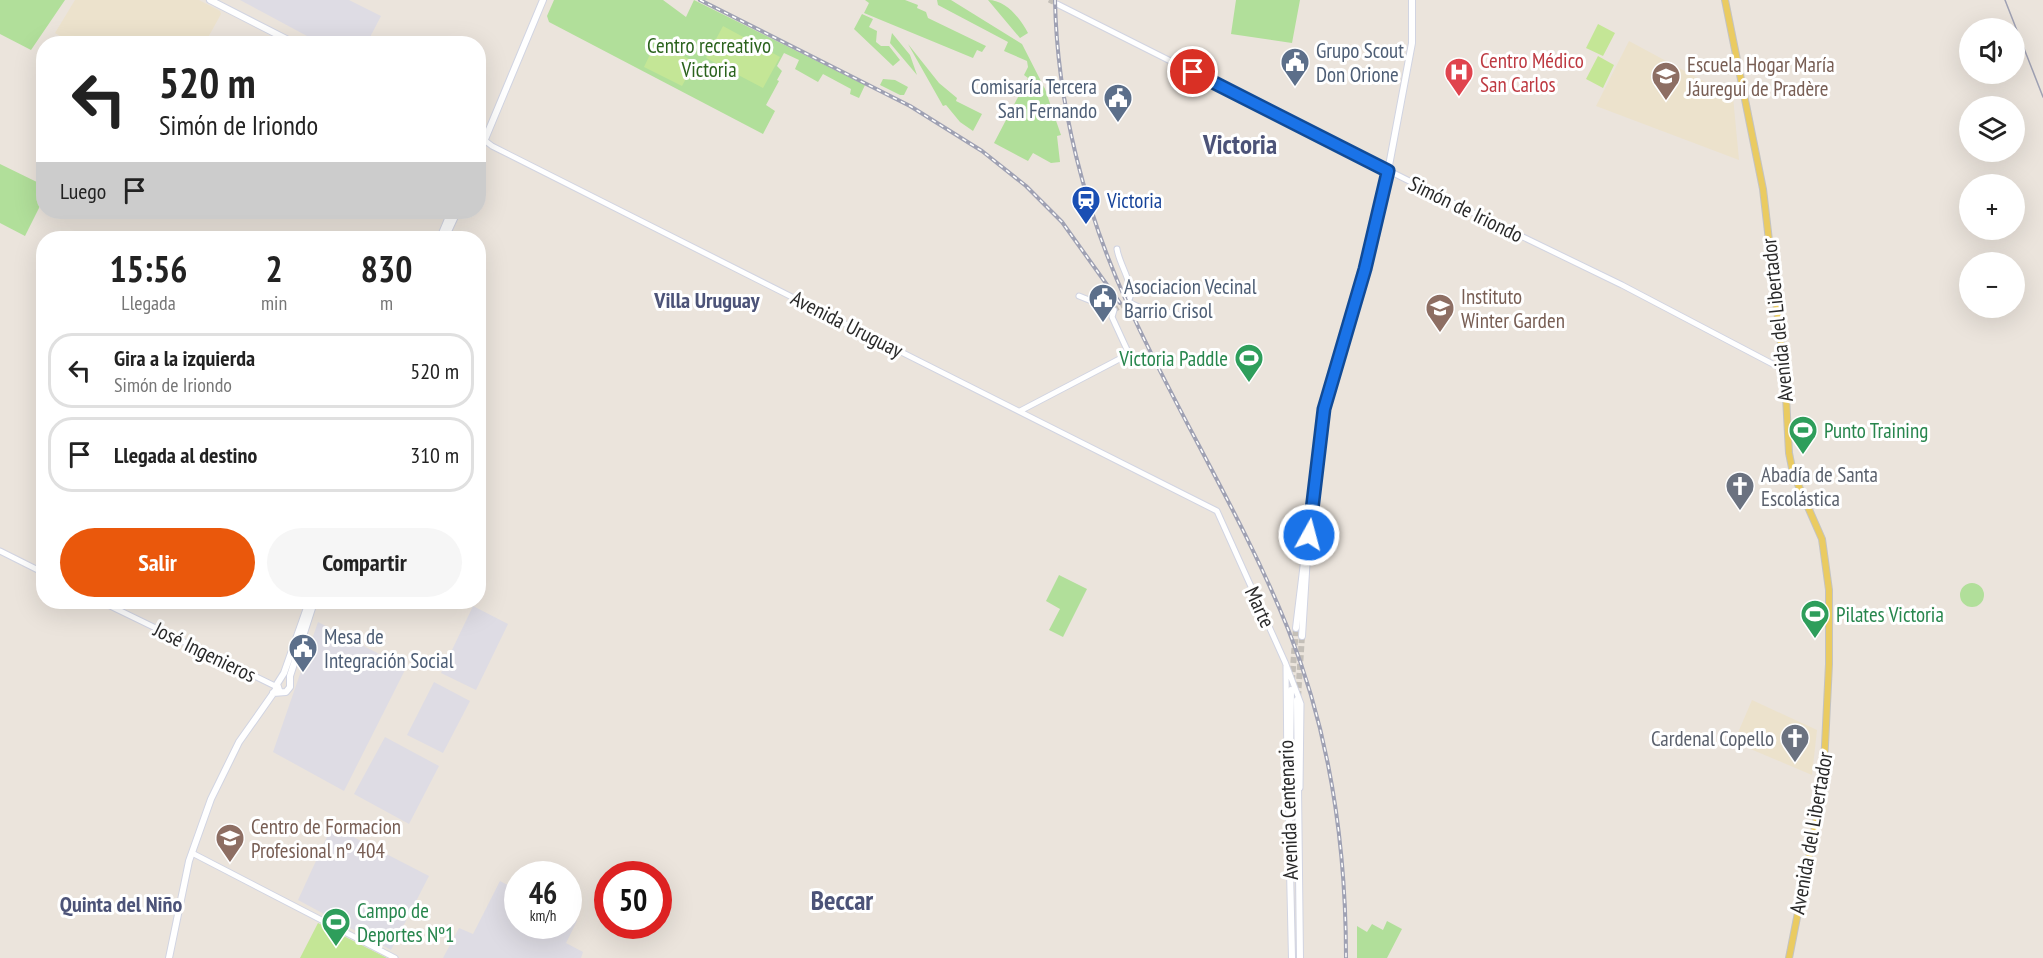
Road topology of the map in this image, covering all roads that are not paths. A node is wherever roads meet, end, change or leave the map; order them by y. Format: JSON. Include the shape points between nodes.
{"nodes":[{"id":1,"x":210,"y":0,"type":"edge"},
{"id":2,"x":543,"y":0,"type":"edge"},
{"id":3,"x":1412,"y":0,"type":"edge"},
{"id":4,"x":1725,"y":0,"type":"edge"},
{"id":5,"x":1057,"y":4,"type":"dead end"},
{"id":6,"x":280,"y":36,"type":"edge"},
{"id":7,"x":486,"y":127,"type":"edge"},
{"id":8,"x":486,"y":143,"type":"edge"},
{"id":9,"x":1388,"y":171,"type":"junction"},
{"id":10,"x":1117,"y":249,"type":"dead end"},
{"id":11,"x":1079,"y":296,"type":"dead end"},
{"id":12,"x":1177,"y":314,"type":"dead end"},
{"id":13,"x":1784,"y":370,"type":"junction"},
{"id":14,"x":1020,"y":411,"type":"junction"},
{"id":15,"x":1217,"y":511,"type":"joint"},
{"id":16,"x":0,"y":551,"type":"edge"},
{"id":17,"x":1307,"y":552,"type":"junction"},
{"id":18,"x":36,"y":569,"type":"edge"},
{"id":19,"x":116,"y":609,"type":"edge"},
{"id":20,"x":306,"y":609,"type":"edge"},
{"id":21,"x":312,"y":609,"type":"edge"},
{"id":22,"x":1296,"y":628,"type":"tunnel mouth"},
{"id":23,"x":1302,"y":636,"type":"tunnel mouth"},
{"id":24,"x":280,"y":680,"type":"junction"},
{"id":25,"x":289,"y":681,"type":"junction"},
{"id":26,"x":278,"y":688,"type":"junction"},
{"id":27,"x":1291,"y":688,"type":"junction"},
{"id":28,"x":1299,"y":702,"type":"joint"},
{"id":29,"x":192,"y":854,"type":"junction"},
{"id":30,"x":169,"y":958,"type":"edge"},
{"id":31,"x":395,"y":958,"type":"edge"},
{"id":32,"x":1292,"y":958,"type":"edge"},
{"id":33,"x":1300,"y":958,"type":"edge"},
{"id":34,"x":1789,"y":958,"type":"edge"}],
"edges":[{"from":1,"to":6,"type":"main road"},
{"from":2,"to":7,"type":"main road"},
{"from":3,"to":9,"type":"main road","via":[[1411,54]]},
{"from":4,"to":13,"type":"main road","name":"Avenida del Libertador","via":[[1763,189]]},
{"from":5,"to":9,"type":"street","name":"Simón de Iriondo"},
{"from":8,"to":14,"type":"street","name":"Avenida Uruguay"},
{"from":9,"to":13,"type":"street","name":"Simón de Iriondo","via":[[1622,285]]},
{"from":9,"to":17,"type":"main road","via":[[1365,269],[1324,409]]},
{"from":10,"to":12,"type":"street","via":[[1131,291],[1128,302]]},
{"from":11,"to":14,"type":"street","via":[[1114,310],[1112,317],[1129,354]]},
{"from":13,"to":34,"type":"main road","name":"Avenida del Libertador","via":[[1792,472],[1822,539],[1829,590],[1823,786]]},
{"from":14,"to":15,"type":"street","name":"Avenida Uruguay"},
{"from":15,"to":27,"type":"street","name":"Marte","via":[[1285,662]]},
{"from":16,"to":18,"type":"street"},
{"from":17,"to":22,"type":"main road","via":[[1302,565]]},
{"from":17,"to":23,"type":"main road"},
{"from":19,"to":26,"type":"street","name":"José Ingenieros"},
{"from":20,"to":24,"type":"main road"},
{"from":21,"to":25,"type":"main road"},
{"from":24,"to":25,"type":"main road"},
{"from":24,"to":26,"type":"main road"},
{"from":25,"to":26,"type":"main road","via":[[289,690]]},
{"from":26,"to":29,"type":"main road","via":[[225,768]]},
{"from":27,"to":28,"type":"street"},
{"from":27,"to":32,"type":"main road","name":"Avenida Centenario"},
{"from":28,"to":33,"type":"main road","name":"Avenida Centenario"},
{"from":29,"to":30,"type":"main road"},
{"from":29,"to":31,"type":"street"}]}
